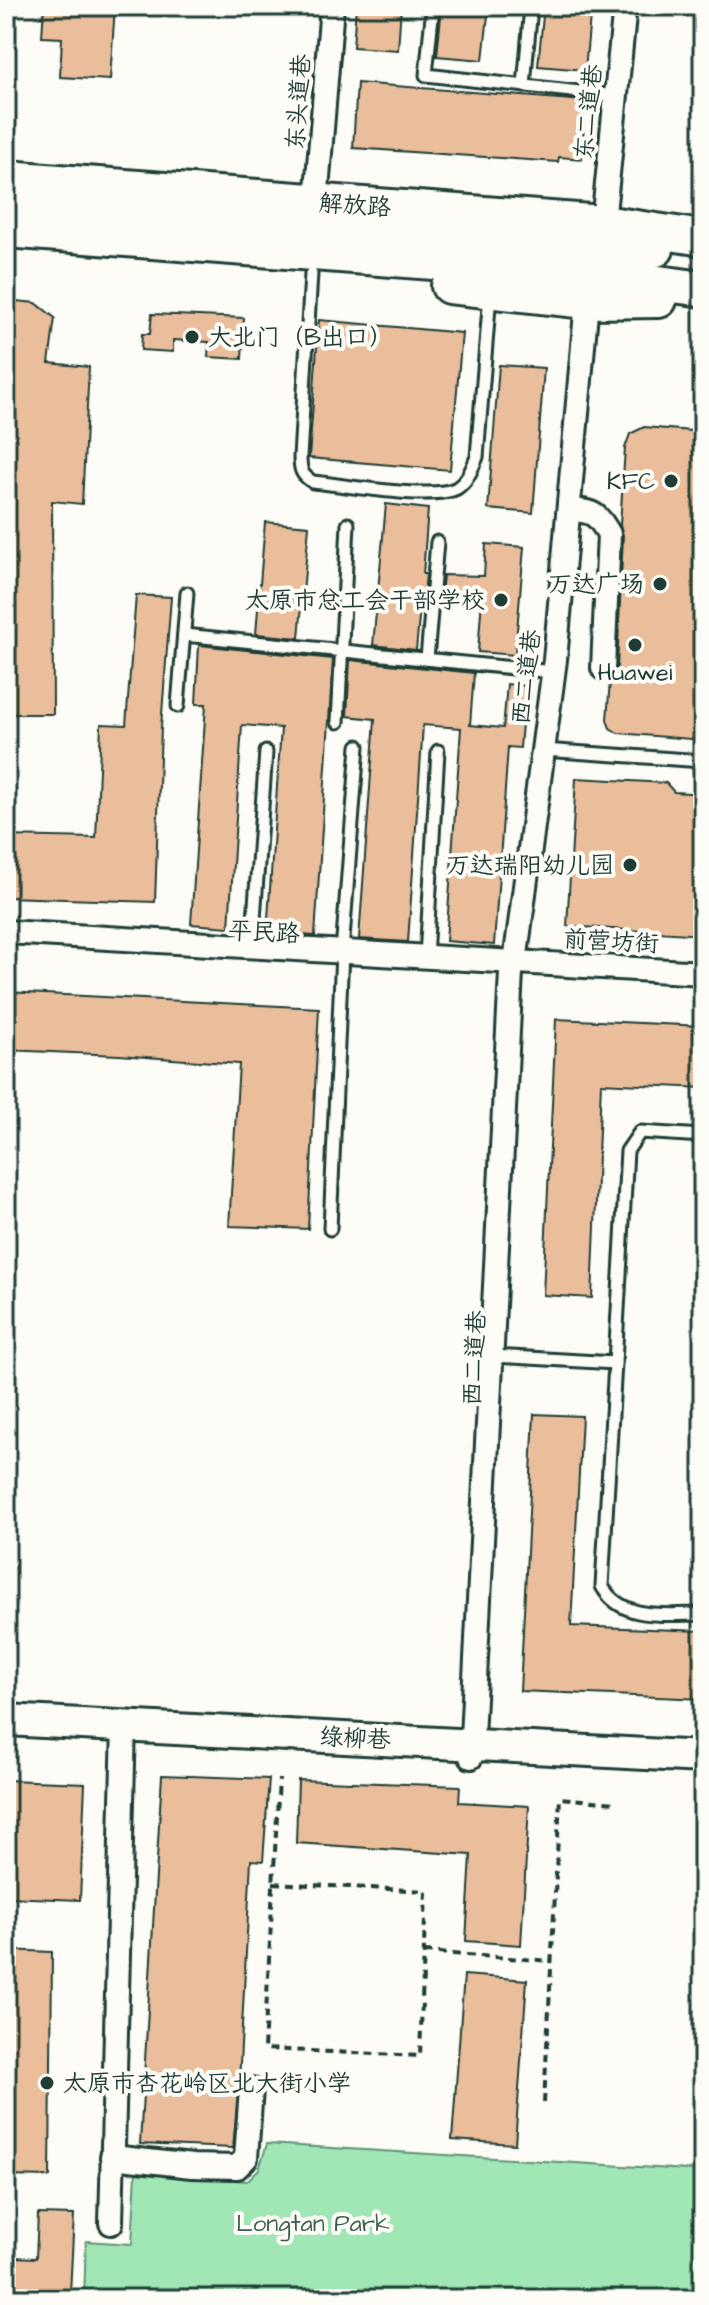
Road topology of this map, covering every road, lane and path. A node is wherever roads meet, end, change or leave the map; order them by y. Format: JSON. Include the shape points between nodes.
{"nodes":[{"id":1,"x":332,"y":6,"type":"edge"},
{"id":2,"x":433,"y":6,"type":"edge"},
{"id":3,"x":531,"y":6,"type":"edge"},
{"id":4,"x":614,"y":6,"type":"edge"},
{"id":5,"x":625,"y":6,"type":"edge"},
{"id":6,"x":524,"y":86,"type":"junction"},
{"id":7,"x":611,"y":95,"type":"junction"},
{"id":8,"x":6,"y":178,"type":"edge"},
{"id":9,"x":316,"y":202,"type":"junction"},
{"id":10,"x":6,"y":204,"type":"edge"},
{"id":11,"x":6,"y":230,"type":"edge"},
{"id":12,"x":703,"y":238,"type":"edge"},
{"id":13,"x":6,"y":249,"type":"edge"},
{"id":14,"x":703,"y":250,"type":"edge"},
{"id":15,"x":594,"y":254,"type":"junction"},
{"id":16,"x":311,"y":274,"type":"junction"},
{"id":17,"x":703,"y":289,"type":"edge"},
{"id":18,"x":491,"y":290,"type":"junction"},
{"id":19,"x":703,"y":300,"type":"edge"},
{"id":20,"x":570,"y":510,"type":"junction"},
{"id":21,"x":348,"y":524,"type":"dead end"},
{"id":22,"x":437,"y":542,"type":"dead end"},
{"id":23,"x":187,"y":593,"type":"dead end"},
{"id":24,"x":184,"y":635,"type":"junction"},
{"id":25,"x":342,"y":650,"type":"junction"},
{"id":26,"x":427,"y":659,"type":"junction"},
{"id":27,"x":603,"y":668,"type":"dead end"},
{"id":28,"x":553,"y":672,"type":"junction"},
{"id":29,"x":178,"y":706,"type":"dead end"},
{"id":30,"x":338,"y":722,"type":"dead end"},
{"id":31,"x":358,"y":746,"type":"dead end"},
{"id":32,"x":543,"y":750,"type":"junction"},
{"id":33,"x":438,"y":751,"type":"dead end"},
{"id":34,"x":266,"y":752,"type":"dead end"},
{"id":35,"x":703,"y":761,"type":"edge"},
{"id":36,"x":6,"y":932,"type":"edge"},
{"id":37,"x":6,"y":944,"type":"edge"},
{"id":38,"x":252,"y":951,"type":"junction"},
{"id":39,"x":342,"y":957,"type":"junction"},
{"id":40,"x":426,"y":961,"type":"junction"},
{"id":41,"x":515,"y":969,"type":"junction"},
{"id":42,"x":703,"y":973,"type":"edge"},
{"id":43,"x":703,"y":982,"type":"edge"},
{"id":44,"x":703,"y":1136,"type":"edge"},
{"id":45,"x":330,"y":1229,"type":"dead end"},
{"id":46,"x":497,"y":1357,"type":"junction"},
{"id":47,"x":615,"y":1363,"type":"junction"},
{"id":48,"x":703,"y":1614,"type":"edge"},
{"id":49,"x":6,"y":1720,"type":"edge"},
{"id":50,"x":124,"y":1733,"type":"junction"},
{"id":51,"x":6,"y":1736,"type":"edge"},
{"id":52,"x":474,"y":1751,"type":"junction"},
{"id":53,"x":703,"y":1757,"type":"edge"},
{"id":54,"x":703,"y":1771,"type":"edge"},
{"id":55,"x":279,"y":1779,"type":"dead end"},
{"id":56,"x":616,"y":1803,"type":"dead end"},
{"id":57,"x":273,"y":1883,"type":"junction"},
{"id":58,"x":424,"y":1952,"type":"junction"},
{"id":59,"x":552,"y":1961,"type":"junction"},
{"id":60,"x":251,"y":2089,"type":"dead end"},
{"id":61,"x":544,"y":2103,"type":"dead end"},
{"id":62,"x":112,"y":2157,"type":"junction"},
{"id":63,"x":111,"y":2223,"type":"dead end"}],
"edges":[{"from":1,"to":9,"type":"street","name":"东头道巷"},
{"from":2,"to":6,"type":"lane","via":[[426,75]]},
{"from":3,"to":6,"type":"lane"},
{"from":4,"to":7,"type":"street","name":"东二道巷"},
{"from":5,"to":7,"type":"street","name":"东二道巷"},
{"from":6,"to":7,"type":"lane"},
{"from":7,"to":15,"type":"street","name":"东二道巷"},
{"from":8,"to":9,"type":"main road","name":"解放路"},
{"from":9,"to":15,"type":"main road","name":"解放路"},
{"from":10,"to":15,"type":"main road","name":"解放路"},
{"from":11,"to":15,"type":"main road","name":"解放路"},
{"from":12,"to":15,"type":"main road","name":"解放路"},
{"from":13,"to":16,"type":"main road","name":"解放路"},
{"from":14,"to":15,"type":"main road"},
{"from":15,"to":17,"type":"main road"},
{"from":15,"to":18,"type":"main road","name":"解放路"},
{"from":15,"to":19,"type":"main road","name":"解放路"},
{"from":15,"to":20,"type":"street","name":"西二道巷"},
{"from":16,"to":18,"type":"main road","name":"解放路"},
{"from":16,"to":18,"type":"lane","via":[[300,457],[305,477],[437,494],[457,488],[477,457]]},
{"from":20,"to":27,"type":"street","via":[[597,515],[609,534]]},
{"from":20,"to":28,"type":"street","name":"西二道巷"},
{"from":21,"to":25,"type":"lane"},
{"from":22,"to":26,"type":"lane"},
{"from":23,"to":24,"type":"lane"},
{"from":24,"to":25,"type":"lane"},
{"from":24,"to":29,"type":"lane"},
{"from":25,"to":26,"type":"lane"},
{"from":25,"to":30,"type":"lane"},
{"from":26,"to":28,"type":"lane"},
{"from":28,"to":32,"type":"street","name":"西二道巷"},
{"from":31,"to":39,"type":"lane"},
{"from":32,"to":35,"type":"lane"},
{"from":32,"to":41,"type":"street","name":"西二道巷"},
{"from":33,"to":40,"type":"lane"},
{"from":34,"to":38,"type":"lane"},
{"from":36,"to":38,"type":"street","name":"平民路"},
{"from":37,"to":38,"type":"street","name":"平民路"},
{"from":38,"to":39,"type":"street","name":"平民路"},
{"from":39,"to":40,"type":"street","name":"平民路"},
{"from":39,"to":45,"type":"lane"},
{"from":40,"to":41,"type":"street","name":"平民路"},
{"from":41,"to":42,"type":"street","name":"前营坊街"},
{"from":41,"to":43,"type":"street","name":"前营坊街"},
{"from":41,"to":46,"type":"street","name":"西二道巷"},
{"from":44,"to":47,"type":"lane","via":[[640,1132],[627,1151]]},
{"from":46,"to":47,"type":"lane"},
{"from":46,"to":52,"type":"street","name":"西二道巷"},
{"from":47,"to":48,"type":"lane","via":[[602,1586],[608,1598],[635,1613]]},
{"from":49,"to":50,"type":"street","name":"绿柳巷"},
{"from":50,"to":51,"type":"street","name":"绿柳巷"},
{"from":50,"to":52,"type":"street","name":"绿柳巷"},
{"from":50,"to":62,"type":"street"},
{"from":52,"to":53,"type":"street","name":"绿柳巷"},
{"from":52,"to":54,"type":"street","name":"绿柳巷"},
{"from":55,"to":57,"type":"path"},
{"from":56,"to":59,"type":"path","via":[[560,1798]]},
{"from":57,"to":58,"type":"path","via":[[426,1891]]},
{"from":57,"to":58,"type":"path","via":[[264,2049],[420,2056]]},
{"from":58,"to":59,"type":"path"},
{"from":59,"to":61,"type":"path"},
{"from":60,"to":62,"type":"street","via":[[246,2158],[237,2167]]},
{"from":62,"to":63,"type":"street"}]}
